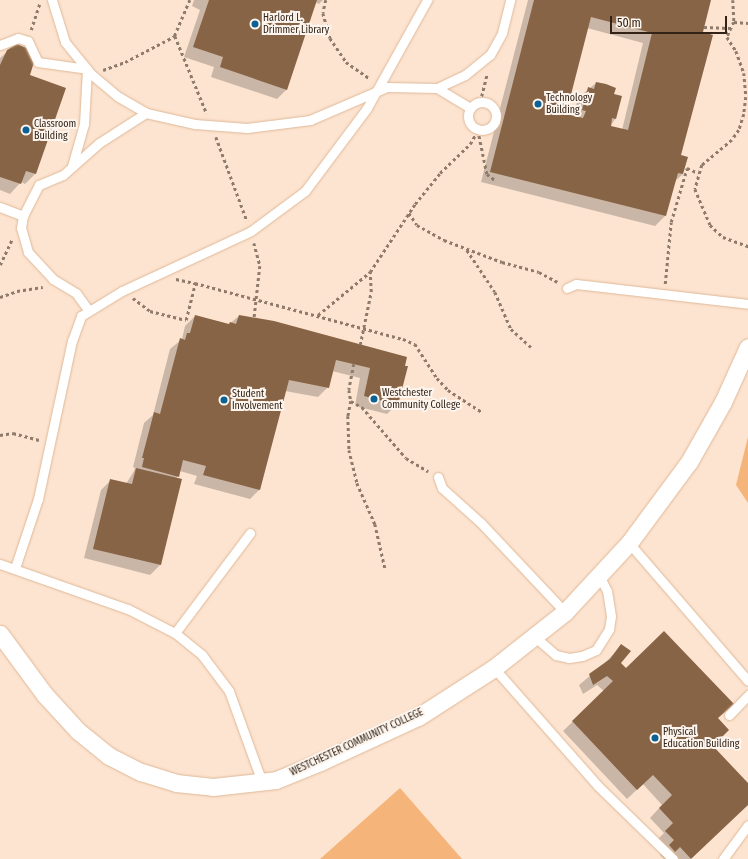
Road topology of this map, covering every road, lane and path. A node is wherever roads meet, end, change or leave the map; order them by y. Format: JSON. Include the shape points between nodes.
{"nodes":[{"id":1,"x":41,"y":0,"type":"edge"},
{"id":2,"x":52,"y":0,"type":"edge"},
{"id":3,"x":190,"y":0,"type":"edge"},
{"id":4,"x":326,"y":0,"type":"edge"},
{"id":5,"x":427,"y":0,"type":"edge"},
{"id":6,"x":510,"y":0,"type":"edge"},
{"id":7,"x":733,"y":0,"type":"edge"},
{"id":8,"x":734,"y":22,"type":"junction"},
{"id":9,"x":748,"y":23,"type":"edge"},
{"id":10,"x":704,"y":27,"type":"dead end"},
{"id":11,"x":730,"y":28,"type":"junction"},
{"id":12,"x":175,"y":36,"type":"junction"},
{"id":13,"x":28,"y":40,"type":"junction"},
{"id":14,"x":0,"y":44,"type":"edge"},
{"id":15,"x":490,"y":55,"type":"junction"},
{"id":16,"x":89,"y":72,"type":"junction"},
{"id":17,"x":378,"y":87,"type":"junction"},
{"id":18,"x":437,"y":88,"type":"junction"},
{"id":19,"x":747,"y":90,"type":"edge"},
{"id":20,"x":480,"y":102,"type":"junction"},
{"id":21,"x":470,"y":108,"type":"junction"},
{"id":22,"x":146,"y":113,"type":"junction"},
{"id":23,"x":743,"y":118,"type":"junction"},
{"id":24,"x":748,"y":118,"type":"edge"},
{"id":25,"x":212,"y":126,"type":"junction"},
{"id":26,"x":478,"y":130,"type":"junction"},
{"id":27,"x":72,"y":166,"type":"junction"},
{"id":28,"x":698,"y":173,"type":"junction"},
{"id":29,"x":495,"y":180,"type":"dead end"},
{"id":30,"x":0,"y":207,"type":"edge"},
{"id":31,"x":408,"y":213,"type":"junction"},
{"id":32,"x":22,"y":216,"type":"junction"},
{"id":33,"x":21,"y":228,"type":"junction"},
{"id":34,"x":252,"y":231,"type":"junction"},
{"id":35,"x":748,"y":246,"type":"edge"},
{"id":36,"x":466,"y":249,"type":"junction"},
{"id":37,"x":0,"y":265,"type":"edge"},
{"id":38,"x":370,"y":272,"type":"junction"},
{"id":39,"x":66,"y":286,"type":"junction"},
{"id":40,"x":567,"y":288,"type":"joint"},
{"id":41,"x":122,"y":290,"type":"junction"},
{"id":42,"x":664,"y":294,"type":"junction"},
{"id":43,"x":0,"y":297,"type":"edge"},
{"id":44,"x":257,"y":299,"type":"junction"},
{"id":45,"x":748,"y":304,"type":"edge"},
{"id":46,"x":89,"y":311,"type":"junction"},
{"id":47,"x":318,"y":315,"type":"junction"},
{"id":48,"x":254,"y":320,"type":"dead end"},
{"id":49,"x":363,"y":327,"type":"junction"},
{"id":50,"x":360,"y":345,"type":"dead end"},
{"id":51,"x":531,"y":347,"type":"dead end"},
{"id":52,"x":748,"y":347,"type":"edge"},
{"id":53,"x":354,"y":364,"type":"dead end"},
{"id":54,"x":351,"y":401,"type":"junction"},
{"id":55,"x":482,"y":412,"type":"dead end"},
{"id":56,"x":0,"y":435,"type":"edge"},
{"id":57,"x":51,"y":443,"type":"junction"},
{"id":58,"x":438,"y":476,"type":"joint"},
{"id":59,"x":250,"y":533,"type":"dead end"},
{"id":60,"x":629,"y":543,"type":"junction"},
{"id":61,"x":0,"y":564,"type":"edge"},
{"id":62,"x":15,"y":568,"type":"junction"},
{"id":63,"x":385,"y":568,"type":"dead end"},
{"id":64,"x":600,"y":577,"type":"junction"},
{"id":65,"x":565,"y":612,"type":"junction"},
{"id":66,"x":175,"y":633,"type":"junction"},
{"id":67,"x":0,"y":634,"type":"edge"},
{"id":68,"x":535,"y":637,"type":"junction"},
{"id":69,"x":494,"y":668,"type":"junction"},
{"id":70,"x":748,"y":681,"type":"edge"},
{"id":71,"x":748,"y":695,"type":"edge"},
{"id":72,"x":729,"y":715,"type":"dead end"},
{"id":73,"x":262,"y":782,"type":"junction"},
{"id":74,"x":748,"y":825,"type":"edge"},
{"id":75,"x":673,"y":859,"type":"edge"},
{"id":76,"x":723,"y":859,"type":"edge"}],
"edges":[{"from":1,"to":13,"type":"path"},
{"from":2,"to":16,"type":"lane","via":[[65,42]]},
{"from":3,"to":12,"type":"path"},
{"from":4,"to":17,"type":"path","via":[[324,18],[330,38],[346,62]]},
{"from":5,"to":17,"type":"lane"},
{"from":6,"to":15,"type":"lane","via":[[502,33]]},
{"from":7,"to":8,"type":"path"},
{"from":8,"to":9,"type":"path"},
{"from":8,"to":11,"type":"path"},
{"from":10,"to":11,"type":"path"},
{"from":11,"to":19,"type":"path","via":[[727,37],[736,51]]},
{"from":12,"to":16,"type":"path","via":[[125,62]]},
{"from":12,"to":25,"type":"path"},
{"from":13,"to":14,"type":"lane","via":[[18,38]]},
{"from":13,"to":16,"type":"lane","via":[[38,62]]},
{"from":15,"to":18,"type":"lane","via":[[465,75]]},
{"from":15,"to":20,"type":"path"},
{"from":16,"to":22,"type":"lane","via":[[117,96]]},
{"from":16,"to":27,"type":"lane","via":[[84,124]]},
{"from":17,"to":18,"type":"lane"},
{"from":17,"to":25,"type":"lane","via":[[310,120],[247,128]]},
{"from":17,"to":34,"type":"lane","via":[[366,108],[305,191]]},
{"from":18,"to":21,"type":"lane"},
{"from":19,"to":23,"type":"path"},
{"from":20,"to":21,"type":"lane"},
{"from":20,"to":26,"type":"lane","via":[[492,107],[496,115],[491,127]]},
{"from":21,"to":26,"type":"lane","via":[[468,121]]},
{"from":22,"to":25,"type":"lane"},
{"from":22,"to":27,"type":"lane","via":[[99,143]]},
{"from":23,"to":24,"type":"path"},
{"from":23,"to":28,"type":"path","via":[[732,140],[702,165]]},
{"from":25,"to":34,"type":"path"},
{"from":26,"to":29,"type":"path","via":[[487,174]]},
{"from":26,"to":31,"type":"path","via":[[470,144],[440,173]]},
{"from":27,"to":32,"type":"lane","via":[[53,181],[38,185]]},
{"from":28,"to":35,"type":"path","via":[[695,189],[710,225],[723,237]]},
{"from":28,"to":42,"type":"path","via":[[687,168],[671,222]]},
{"from":30,"to":32,"type":"lane"},
{"from":31,"to":36,"type":"path","via":[[416,225]]},
{"from":31,"to":38,"type":"path"},
{"from":32,"to":33,"type":"lane"},
{"from":33,"to":37,"type":"path","via":[[14,234]]},
{"from":33,"to":39,"type":"lane","via":[[28,252],[53,279]]},
{"from":34,"to":41,"type":"lane"},
{"from":34,"to":44,"type":"path","via":[[260,266]]},
{"from":36,"to":40,"type":"path","via":[[539,272]]},
{"from":36,"to":51,"type":"path","via":[[495,292],[511,329]]},
{"from":38,"to":47,"type":"path"},
{"from":38,"to":49,"type":"path","via":[[371,292]]},
{"from":39,"to":43,"type":"path","via":[[17,291]]},
{"from":39,"to":46,"type":"lane","via":[[76,293]]},
{"from":40,"to":42,"type":"lane","via":[[576,284]]},
{"from":41,"to":44,"type":"path","via":[[150,311],[186,320],[195,283]]},
{"from":41,"to":46,"type":"lane"},
{"from":42,"to":45,"type":"lane"},
{"from":44,"to":47,"type":"path"},
{"from":44,"to":48,"type":"path"},
{"from":46,"to":57,"type":"lane","via":[[81,316],[72,341]]},
{"from":47,"to":49,"type":"path"},
{"from":49,"to":50,"type":"path"},
{"from":49,"to":55,"type":"path","via":[[415,344],[448,390]]},
{"from":52,"to":60,"type":"street","name":"WESTCHESTER COMMUNITY COLLEGE","via":[[723,402],[689,462]]},
{"from":53,"to":54,"type":"path","via":[[349,390]]},
{"from":54,"to":58,"type":"path","via":[[362,407],[406,458]]},
{"from":54,"to":63,"type":"path","via":[[348,416],[349,450],[357,483],[375,524]]},
{"from":56,"to":57,"type":"path","via":[[13,433]]},
{"from":57,"to":62,"type":"lane","via":[[38,499]]},
{"from":58,"to":65,"type":"lane","via":[[442,488],[481,523]]},
{"from":59,"to":66,"type":"lane"},
{"from":60,"to":64,"type":"street","name":"WESTCHESTER COMMUNITY COLLEGE"},
{"from":60,"to":70,"type":"lane"},
{"from":61,"to":62,"type":"lane"},
{"from":62,"to":66,"type":"lane","via":[[128,609]]},
{"from":64,"to":65,"type":"street","name":"WESTCHESTER COMMUNITY COLLEGE"},
{"from":64,"to":68,"type":"lane","via":[[607,591],[611,616],[609,629],[596,650],[569,658],[556,655]]},
{"from":65,"to":68,"type":"street","name":"WESTCHESTER COMMUNITY COLLEGE"},
{"from":66,"to":73,"type":"lane","via":[[202,655],[229,691]]},
{"from":67,"to":73,"type":"street","name":"WESTCHESTER COMMUNITY COLLEGE","via":[[45,695],[78,731],[110,756],[141,772],[176,783],[213,787]]},
{"from":68,"to":69,"type":"street","name":"WESTCHESTER COMMUNITY COLLEGE"},
{"from":69,"to":73,"type":"street","name":"WESTCHESTER COMMUNITY COLLEGE","via":[[418,717],[320,762]]},
{"from":69,"to":75,"type":"lane","via":[[598,786]]},
{"from":71,"to":72,"type":"lane"},
{"from":74,"to":76,"type":"lane"}]}
